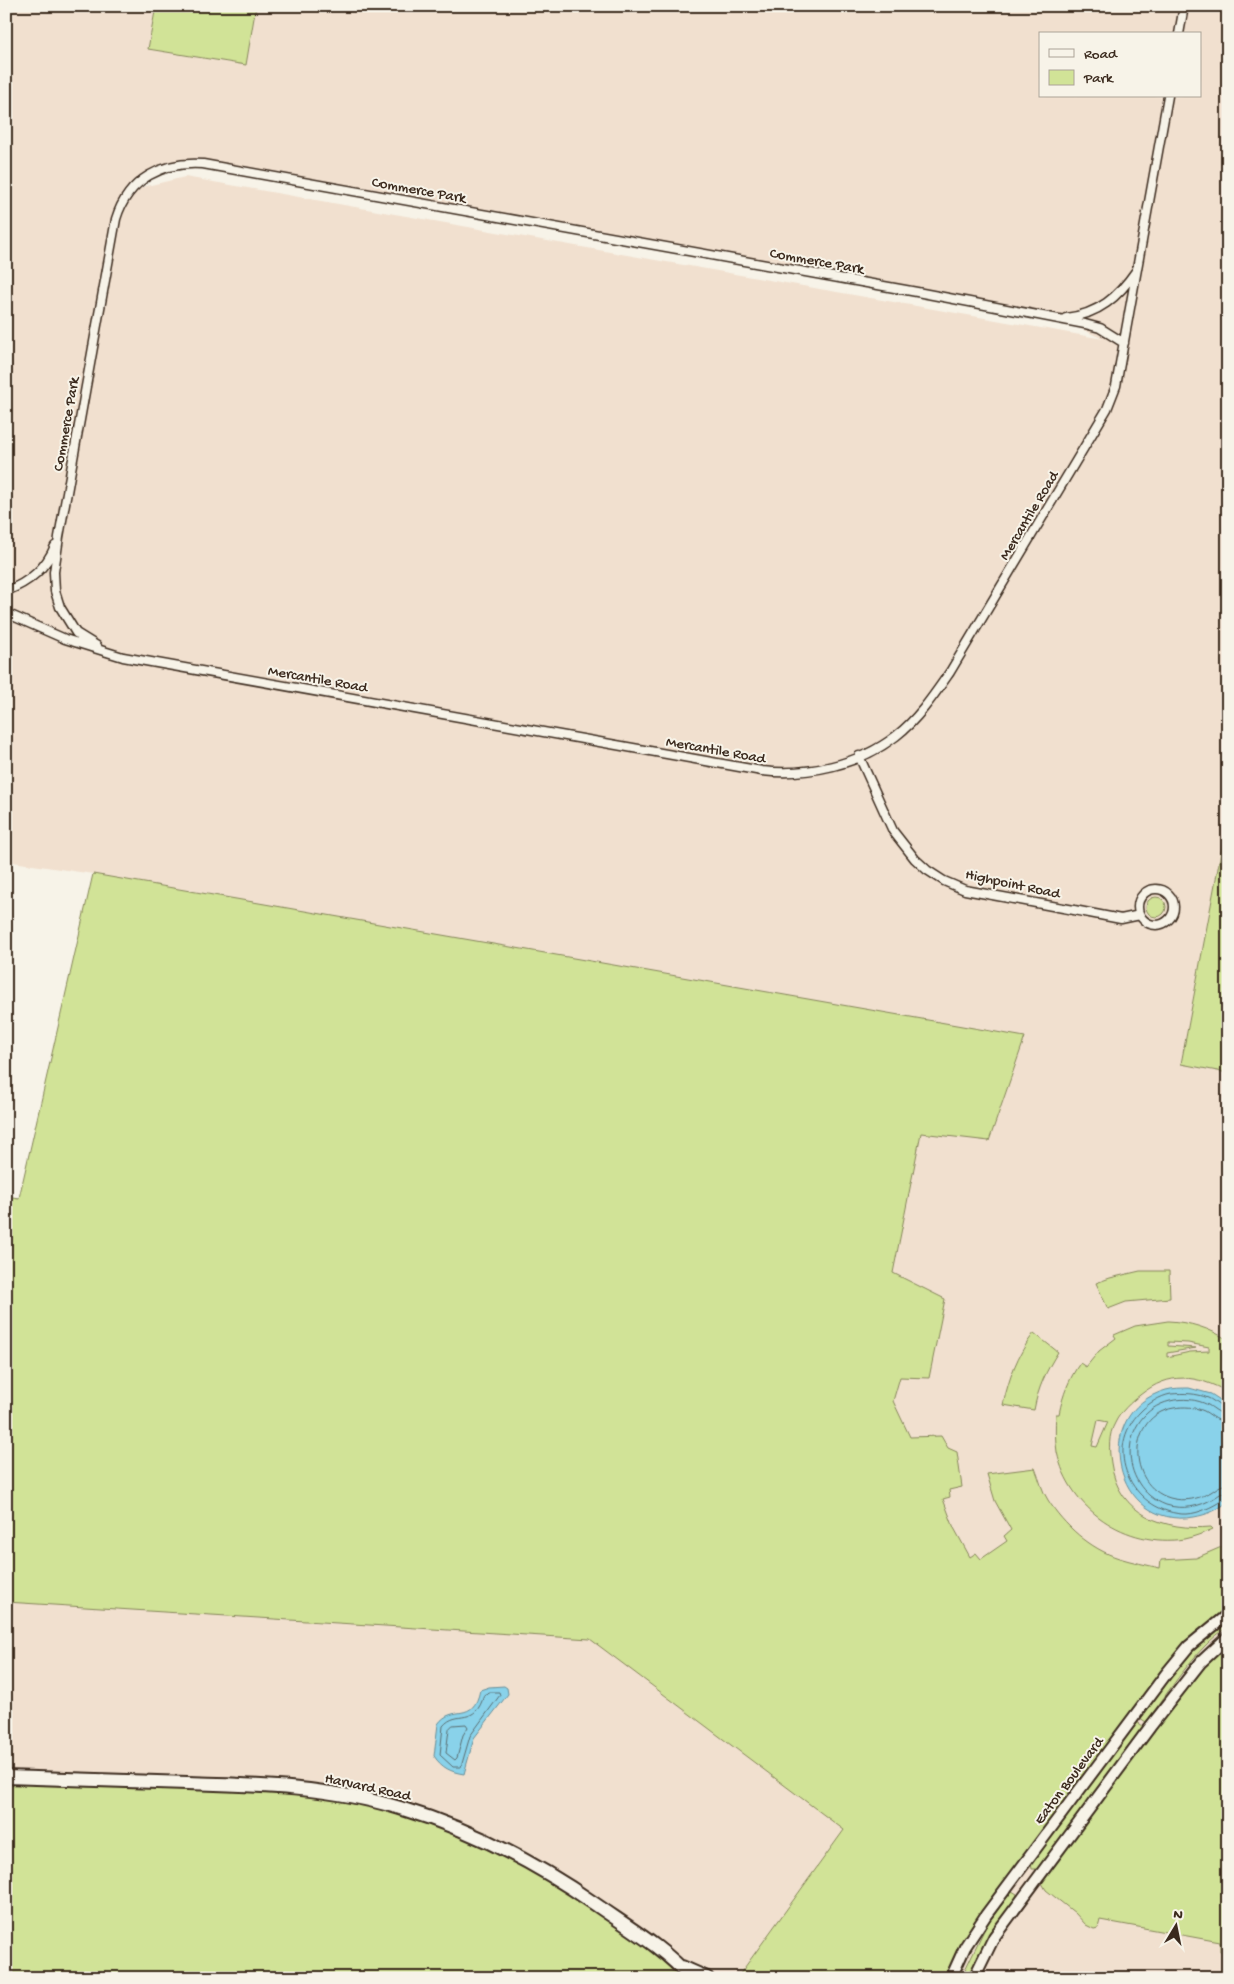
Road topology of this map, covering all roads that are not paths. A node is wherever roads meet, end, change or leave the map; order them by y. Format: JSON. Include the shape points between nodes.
{"nodes":[{"id":1,"x":1184,"y":6,"type":"edge"},
{"id":2,"x":1179,"y":32,"type":"edge"},
{"id":3,"x":1168,"y":98,"type":"edge"},
{"id":4,"x":1138,"y":269,"type":"junction"},
{"id":5,"x":1059,"y":319,"type":"junction"},
{"id":6,"x":1124,"y":343,"type":"junction"},
{"id":7,"x":59,"y":538,"type":"junction"},
{"id":8,"x":6,"y":591,"type":"edge"},
{"id":9,"x":6,"y":613,"type":"edge"},
{"id":10,"x":107,"y":653,"type":"junction"},
{"id":11,"x":859,"y":756,"type":"junction"},
{"id":12,"x":1140,"y":915,"type":"junction"},
{"id":13,"x":1228,"y":1614,"type":"edge"},
{"id":14,"x":1228,"y":1637,"type":"edge"},
{"id":15,"x":6,"y":1776,"type":"edge"},
{"id":16,"x":681,"y":1966,"type":"junction"},
{"id":17,"x":690,"y":1978,"type":"edge"},
{"id":18,"x":707,"y":1978,"type":"edge"},
{"id":19,"x":951,"y":1978,"type":"edge"},
{"id":20,"x":974,"y":1978,"type":"edge"}],
"edges":[{"from":1,"to":2,"type":"street"},
{"from":3,"to":4,"type":"street","name":"Commerce Park"},
{"from":4,"to":5,"type":"street","name":"Commerce Park","via":[[1107,304],[1080,316]]},
{"from":4,"to":6,"type":"street","name":"Mercantile Road"},
{"from":5,"to":6,"type":"street","name":"Commerce Park","via":[[1100,328]]},
{"from":5,"to":7,"type":"street","name":"Commerce Park","via":[[203,164],[170,165],[142,180],[129,193],[116,219]]},
{"from":6,"to":11,"type":"street","name":"Mercantile Road","via":[[1116,386],[1107,409],[950,672],[932,699],[895,737]]},
{"from":7,"to":8,"type":"street","name":"Commerce Park","via":[[46,564],[22,585]]},
{"from":7,"to":10,"type":"street","name":"Commerce Park","via":[[54,572],[60,606],[76,633]]},
{"from":9,"to":10,"type":"street","name":"Mercantile Road"},
{"from":10,"to":11,"type":"street","name":"Mercantile Road","via":[[776,773],[815,771]]},
{"from":11,"to":12,"type":"street","name":"Highpoint Road","via":[[893,831],[915,859],[944,880],[974,892],[1121,919]]},
{"from":12,"to":12,"type":"street","name":"Highpoint Road","via":[[1151,924],[1164,923],[1169,920],[1174,903],[1165,891],[1150,890],[1139,900]]},
{"from":13,"to":19,"type":"street","name":"Eaton Boulevard","via":[[1189,1646],[1166,1674],[986,1915],[965,1947]]},
{"from":14,"to":20,"type":"street","via":[[1190,1674],[1144,1735],[994,1937]]},
{"from":15,"to":16,"type":"main road","name":"Harvard Road","via":[[241,1784],[350,1796],[400,1808],[461,1829],[518,1855],[568,1885]]},
{"from":16,"to":17,"type":"main road","name":"Harvard Road"},
{"from":16,"to":18,"type":"main road","name":"Harvard Road"}]}
